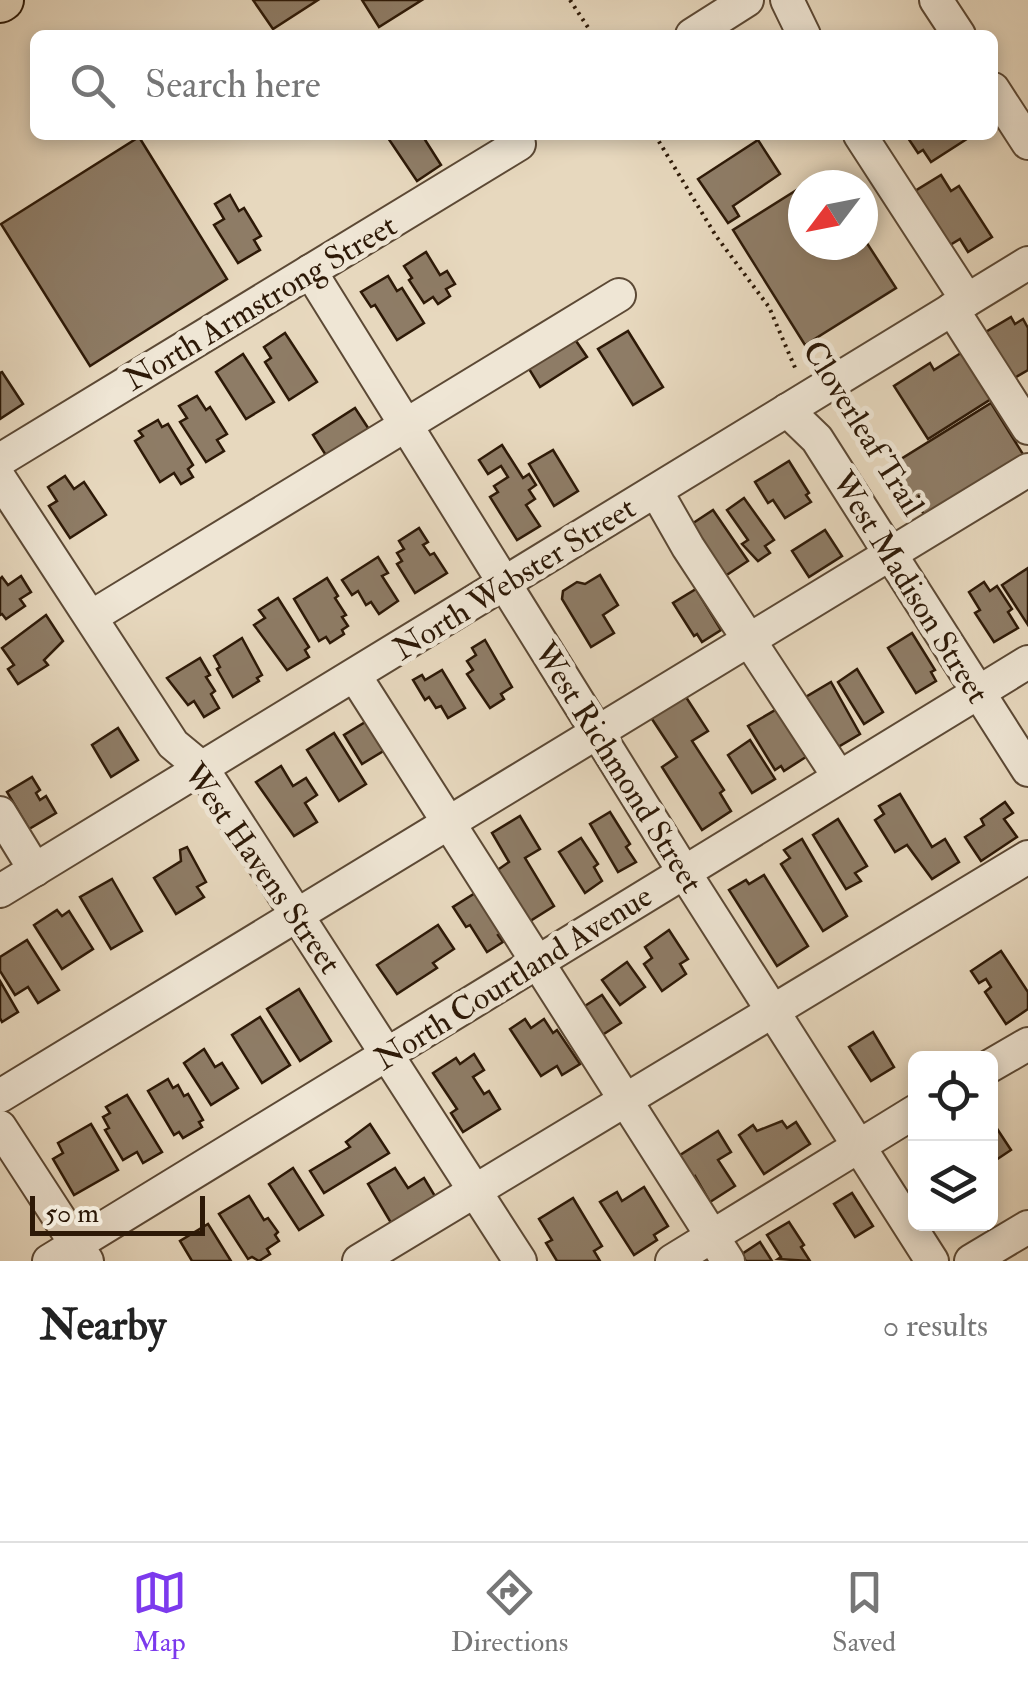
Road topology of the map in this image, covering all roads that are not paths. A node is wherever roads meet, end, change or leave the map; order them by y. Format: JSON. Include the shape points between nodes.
{"nodes":[{"id":1,"x":747,"y":0,"type":"edge"},
{"id":2,"x":787,"y":0,"type":"edge"},
{"id":3,"x":936,"y":0,"type":"edge"},
{"id":4,"x":700,"y":30,"type":"edge"},
{"id":5,"x":802,"y":30,"type":"edge"},
{"id":6,"x":956,"y":30,"type":"edge"},
{"id":7,"x":998,"y":97,"type":"edge"},
{"id":8,"x":863,"y":140,"type":"edge"},
{"id":9,"x":519,"y":144,"type":"dead end"},
{"id":10,"x":1028,"y":144,"type":"edge"},
{"id":11,"x":1028,"y":263,"type":"edge"},
{"id":12,"x":310,"y":272,"type":"junction"},
{"id":13,"x":619,"y":295,"type":"dead end"},
{"id":14,"x":960,"y":304,"type":"junction"},
{"id":15,"x":800,"y":403,"type":"junction"},
{"id":16,"x":406,"y":425,"type":"junction"},
{"id":17,"x":1028,"y":428,"type":"edge"},
{"id":18,"x":0,"y":460,"type":"edge"},
{"id":19,"x":1028,"y":470,"type":"edge"},
{"id":20,"x":0,"y":479,"type":"edge"},
{"id":21,"x":656,"y":491,"type":"junction"},
{"id":22,"x":888,"y":554,"type":"junction"},
{"id":23,"x":505,"y":584,"type":"junction"},
{"id":24,"x":91,"y":618,"type":"junction"},
{"id":25,"x":749,"y":640,"type":"junction"},
{"id":26,"x":1028,"y":662,"type":"edge"},
{"id":27,"x":354,"y":676,"type":"junction"},
{"id":28,"x":978,"y":692,"type":"junction"},
{"id":29,"x":598,"y":732,"type":"junction"},
{"id":30,"x":202,"y":768,"type":"junction"},
{"id":31,"x":1028,"y":770,"type":"edge"},
{"id":32,"x":839,"y":777,"type":"junction"},
{"id":33,"x":0,"y":813,"type":"edge"},
{"id":34,"x":448,"y":824,"type":"junction"},
{"id":35,"x":1028,"y":857,"type":"edge"},
{"id":36,"x":35,"y":870,"type":"junction"},
{"id":37,"x":684,"y":872,"type":"junction"},
{"id":38,"x":0,"y":891,"type":"edge"},
{"id":39,"x":298,"y":914,"type":"junction"},
{"id":40,"x":537,"y":962,"type":"junction"},
{"id":41,"x":773,"y":1010,"type":"junction"},
{"id":42,"x":1028,"y":1044,"type":"edge"},
{"id":43,"x":388,"y":1054,"type":"junction"},
{"id":44,"x":998,"y":1061,"type":"edge"},
{"id":45,"x":0,"y":1096,"type":"edge"},
{"id":46,"x":626,"y":1100,"type":"junction"},
{"id":47,"x":908,"y":1116,"type":"edge"},
{"id":48,"x":0,"y":1127,"type":"edge"},
{"id":49,"x":860,"y":1145,"type":"junction"},
{"id":50,"x":474,"y":1189,"type":"junction"},
{"id":51,"x":1028,"y":1226,"type":"edge"},
{"id":52,"x":720,"y":1249,"type":"edge"},
{"id":53,"x":71,"y":1256,"type":"edge"},
{"id":54,"x":359,"y":1261,"type":"edge"},
{"id":55,"x":520,"y":1261,"type":"edge"},
{"id":56,"x":672,"y":1261,"type":"edge"},
{"id":57,"x":932,"y":1261,"type":"edge"},
{"id":58,"x":971,"y":1261,"type":"edge"}],
"edges":[{"from":1,"to":4,"type":"street"},
{"from":2,"to":5,"type":"street"},
{"from":3,"to":6,"type":"street"},
{"from":7,"to":10,"type":"street"},
{"from":8,"to":14,"type":"street"},
{"from":9,"to":12,"type":"street","name":"North Armstrong Street"},
{"from":11,"to":14,"type":"street","name":"North Webster Street"},
{"from":12,"to":16,"type":"street","name":"West Richmond Street"},
{"from":12,"to":18,"type":"street","name":"North Armstrong Street"},
{"from":13,"to":16,"type":"street"},
{"from":14,"to":15,"type":"street","name":"North Webster Street"},
{"from":14,"to":17,"type":"street"},
{"from":15,"to":21,"type":"street","name":"North Webster Street"},
{"from":15,"to":22,"type":"street","name":"West Madison Street"},
{"from":16,"to":23,"type":"street","name":"West Richmond Street"},
{"from":16,"to":24,"type":"street"},
{"from":19,"to":22,"type":"street"},
{"from":20,"to":24,"type":"street","name":"West Havens Street"},
{"from":21,"to":23,"type":"street","name":"North Webster Street"},
{"from":21,"to":25,"type":"street"},
{"from":22,"to":25,"type":"street"},
{"from":22,"to":28,"type":"street","name":"West Madison Street"},
{"from":23,"to":27,"type":"street","name":"North Webster Street"},
{"from":23,"to":29,"type":"street","name":"West Richmond Street"},
{"from":24,"to":30,"type":"street","name":"West Havens Street","via":[[173,744]]},
{"from":25,"to":29,"type":"street"},
{"from":25,"to":32,"type":"street"},
{"from":26,"to":28,"type":"street","name":"North Courtland Avenue"},
{"from":27,"to":30,"type":"street","name":"North Webster Street"},
{"from":27,"to":34,"type":"street"},
{"from":28,"to":31,"type":"street","name":"West Madison Street"},
{"from":28,"to":32,"type":"street","name":"North Courtland Avenue"},
{"from":29,"to":34,"type":"street"},
{"from":29,"to":37,"type":"street","name":"West Richmond Street"},
{"from":30,"to":36,"type":"street","name":"North Webster Street"},
{"from":30,"to":39,"type":"street","name":"West Havens Street"},
{"from":32,"to":37,"type":"street","name":"North Courtland Avenue"},
{"from":33,"to":36,"type":"street"},
{"from":34,"to":39,"type":"street"},
{"from":34,"to":40,"type":"street"},
{"from":35,"to":41,"type":"street"},
{"from":36,"to":38,"type":"street","name":"North Webster Street"},
{"from":37,"to":40,"type":"street","name":"North Courtland Avenue"},
{"from":37,"to":41,"type":"street","name":"West Richmond Street"},
{"from":39,"to":43,"type":"street","name":"West Havens Street"},
{"from":39,"to":45,"type":"street"},
{"from":40,"to":43,"type":"street","name":"North Courtland Avenue"},
{"from":40,"to":46,"type":"street"},
{"from":41,"to":46,"type":"street"},
{"from":41,"to":49,"type":"street","name":"West Richmond Street"},
{"from":42,"to":44,"type":"street"},
{"from":43,"to":50,"type":"street","name":"West Havens Street"},
{"from":43,"to":53,"type":"street","name":"North Courtland Avenue"},
{"from":46,"to":50,"type":"street"},
{"from":46,"to":52,"type":"street"},
{"from":47,"to":49,"type":"street"},
{"from":48,"to":53,"type":"street"},
{"from":49,"to":52,"type":"street"},
{"from":49,"to":57,"type":"street","name":"West Richmond Street"},
{"from":50,"to":54,"type":"street"},
{"from":50,"to":55,"type":"street","name":"West Havens Street"},
{"from":51,"to":58,"type":"street"},
{"from":52,"to":56,"type":"street"}]}
